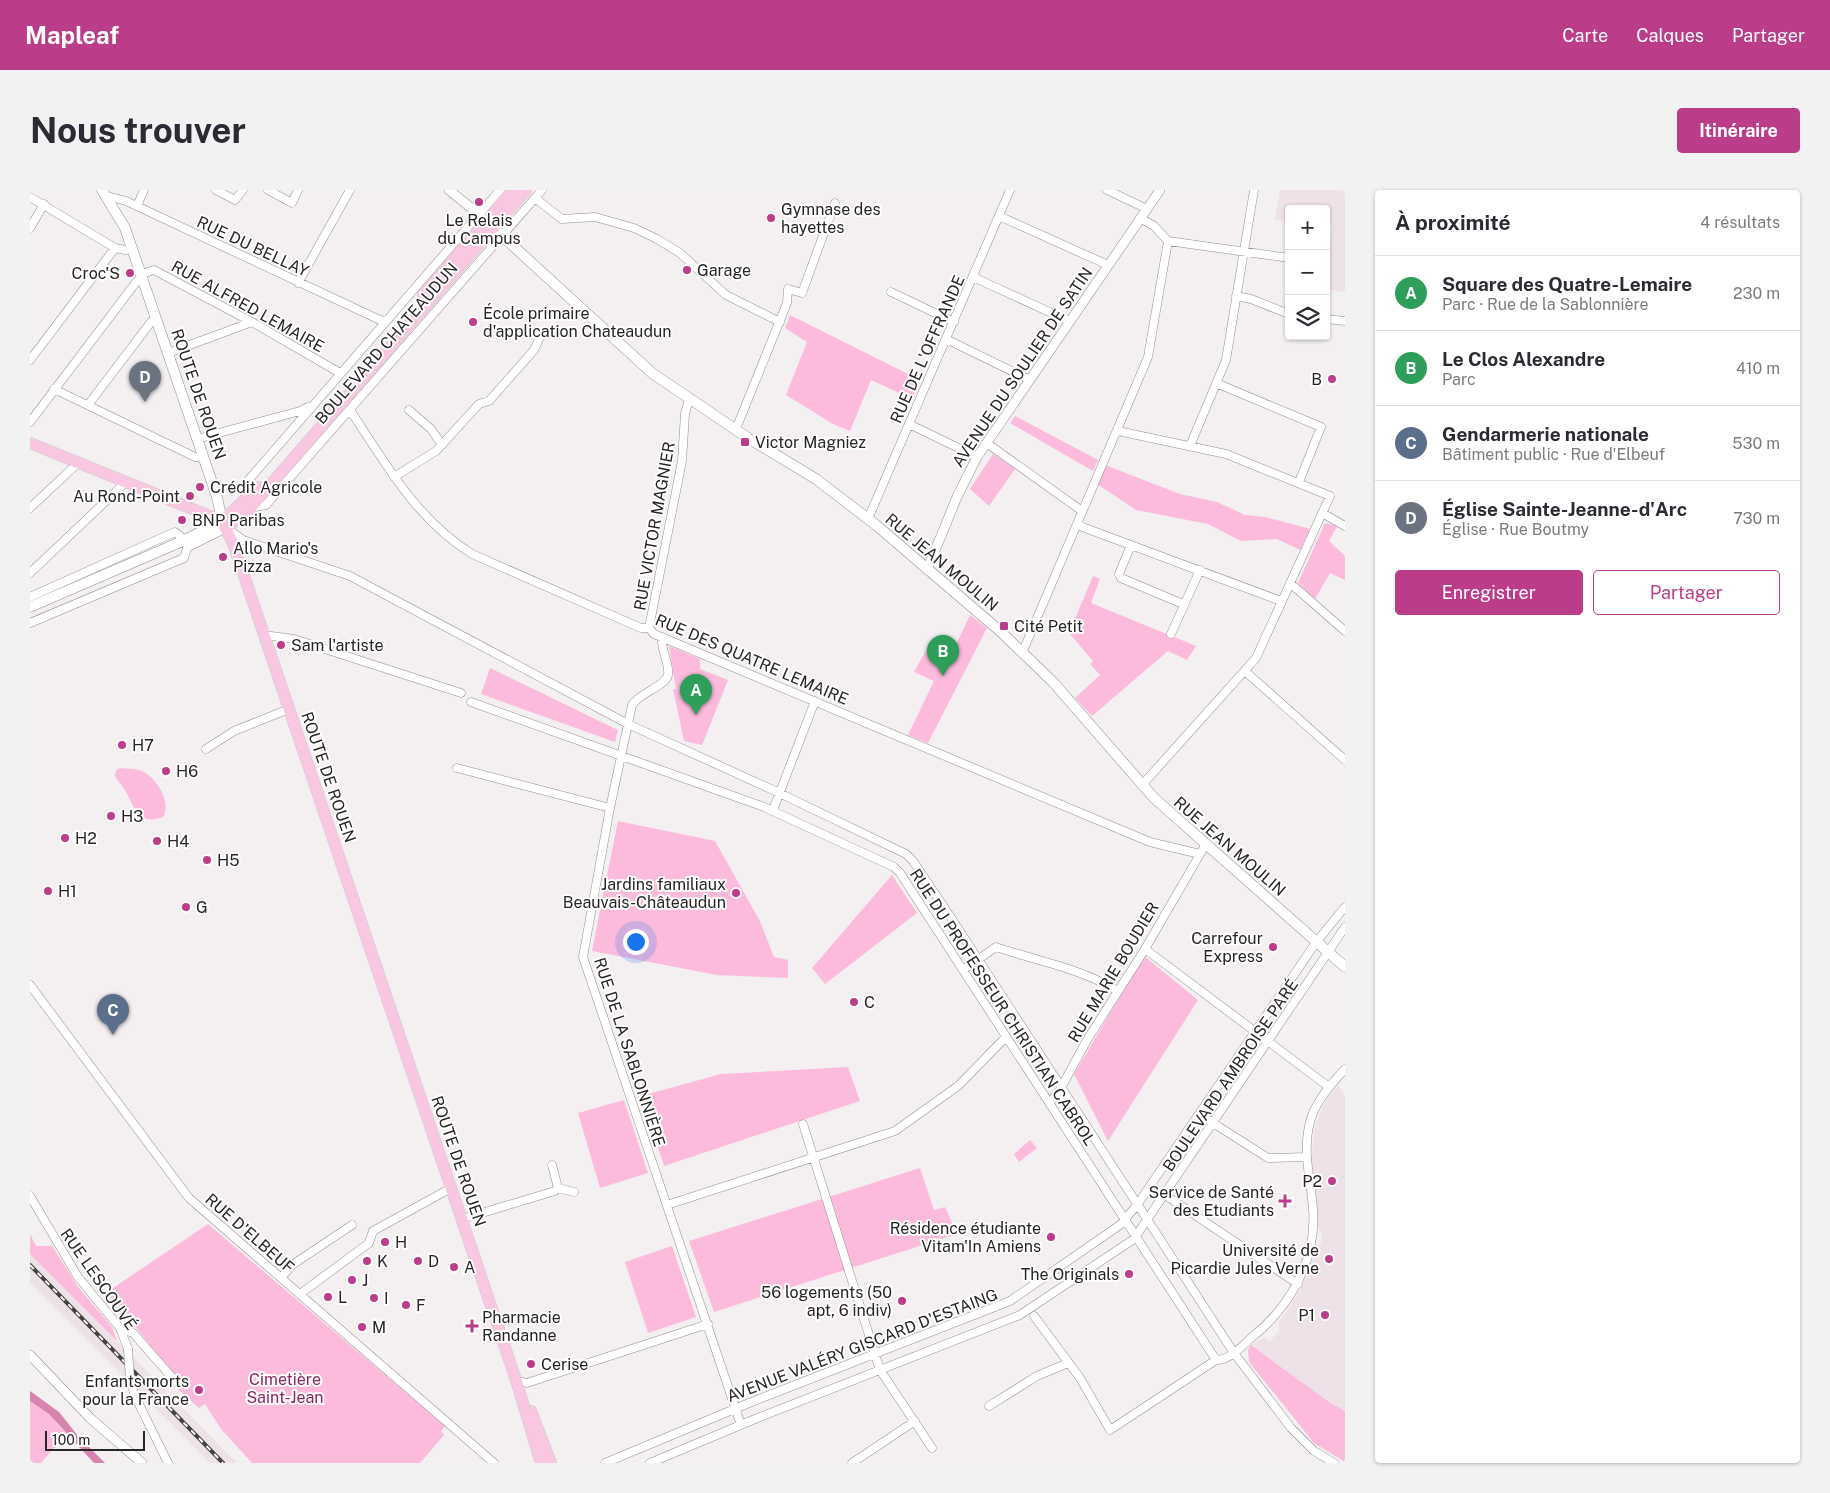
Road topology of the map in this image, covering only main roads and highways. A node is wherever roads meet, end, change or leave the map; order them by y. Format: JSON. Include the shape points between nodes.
{"nodes":[{"id":1,"x":513,"y":190,"type":"edge"},
{"id":2,"x":526,"y":190,"type":"edge"},
{"id":3,"x":105,"y":193,"type":"edge"},
{"id":4,"x":486,"y":221,"type":"junction"},
{"id":5,"x":30,"y":443,"type":"edge"},
{"id":6,"x":224,"y":524,"type":"junction"},
{"id":7,"x":187,"y":543,"type":"junction"},
{"id":8,"x":30,"y":607,"type":"edge"},
{"id":9,"x":30,"y":613,"type":"edge"},
{"id":10,"x":1345,"y":967,"type":"edge"},
{"id":11,"x":516,"y":1380,"type":"junction"},
{"id":12,"x":541,"y":1463,"type":"edge"},
{"id":13,"x":551,"y":1463,"type":"edge"}],
"edges":[{"from":1,"to":4,"type":"main road","name":"BOULEVARD CHATEAUDUN"},
{"from":2,"to":4,"type":"main road","name":"BOULEVARD CHATEAUDUN"},
{"from":3,"to":6,"type":"main road","name":"ROUTE DE ROUEN","via":[[126,228]]},
{"from":4,"to":6,"type":"main road","name":"BOULEVARD CHATEAUDUN","via":[[249,503],[239,519]]},
{"from":4,"to":10,"type":"main road","name":"RUE JEAN MOULIN","via":[[652,373],[816,479],[1023,651],[1169,813]]},
{"from":5,"to":6,"type":"main road","via":[[199,510]]},
{"from":6,"to":7,"type":"main road"},
{"from":6,"to":11,"type":"main road","name":"ROUTE DE ROUEN"},
{"from":7,"to":8,"type":"main road"},
{"from":7,"to":9,"type":"main road"},
{"from":11,"to":12,"type":"main road","name":"ROUTE DE ROUEN"},
{"from":11,"to":13,"type":"main road","name":"ROUTE DE ROUEN","via":[[540,1430]]}]}
